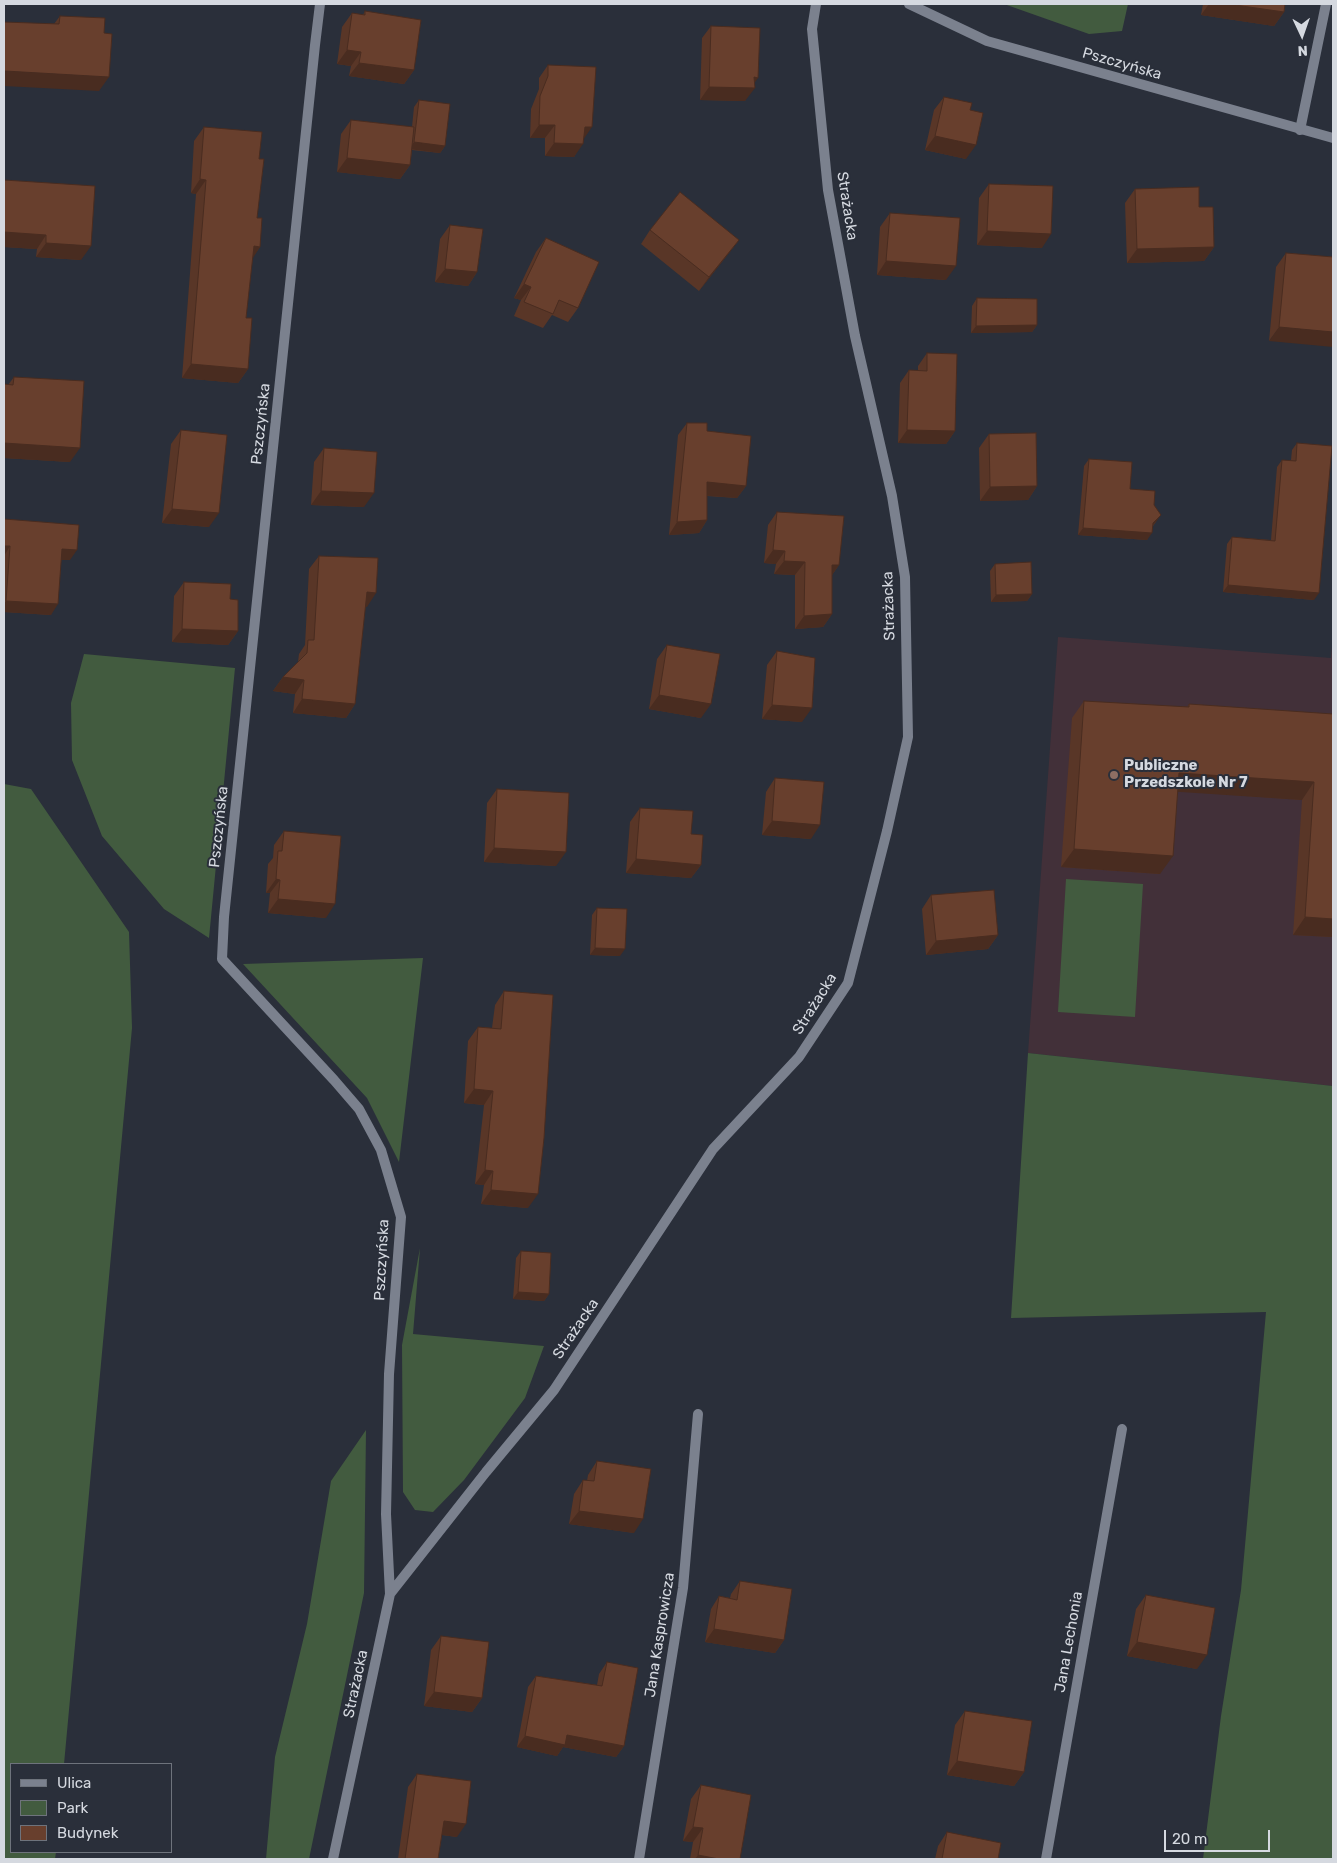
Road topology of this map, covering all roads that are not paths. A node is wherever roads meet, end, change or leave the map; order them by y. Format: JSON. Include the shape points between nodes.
{"nodes":[{"id":1,"x":320,"y":4,"type":"edge"},
{"id":2,"x":816,"y":4,"type":"edge"},
{"id":3,"x":909,"y":4,"type":"edge"},
{"id":4,"x":1326,"y":4,"type":"edge"},
{"id":5,"x":1300,"y":130,"type":"junction"},
{"id":6,"x":1333,"y":138,"type":"edge"},
{"id":7,"x":698,"y":1414,"type":"dead end"},
{"id":8,"x":1122,"y":1429,"type":"dead end"},
{"id":9,"x":390,"y":1594,"type":"junction"},
{"id":10,"x":333,"y":1859,"type":"edge"},
{"id":11,"x":639,"y":1859,"type":"edge"},
{"id":12,"x":1046,"y":1859,"type":"edge"}],
"edges":[{"from":1,"to":9,"type":"street","name":"Pszczyńska","via":[[222,959],[359,1109],[380,1150],[400,1218],[389,1383],[386,1514]]},
{"from":2,"to":9,"type":"street","name":"Strażacka","via":[[812,28],[828,190],[854,336],[892,496],[905,577],[908,737],[848,983],[799,1057],[713,1150],[554,1390]]},
{"from":3,"to":5,"type":"street","name":"Pszczyńska","via":[[987,41]]},
{"from":4,"to":5,"type":"street"},
{"from":5,"to":6,"type":"street","name":"Pszczyńska"},
{"from":7,"to":11,"type":"street","name":"Jana Kasprowicza","via":[[684,1588]]},
{"from":8,"to":12,"type":"street","name":"Jana Lechonia"},
{"from":9,"to":10,"type":"street","name":"Strażacka"}]}
